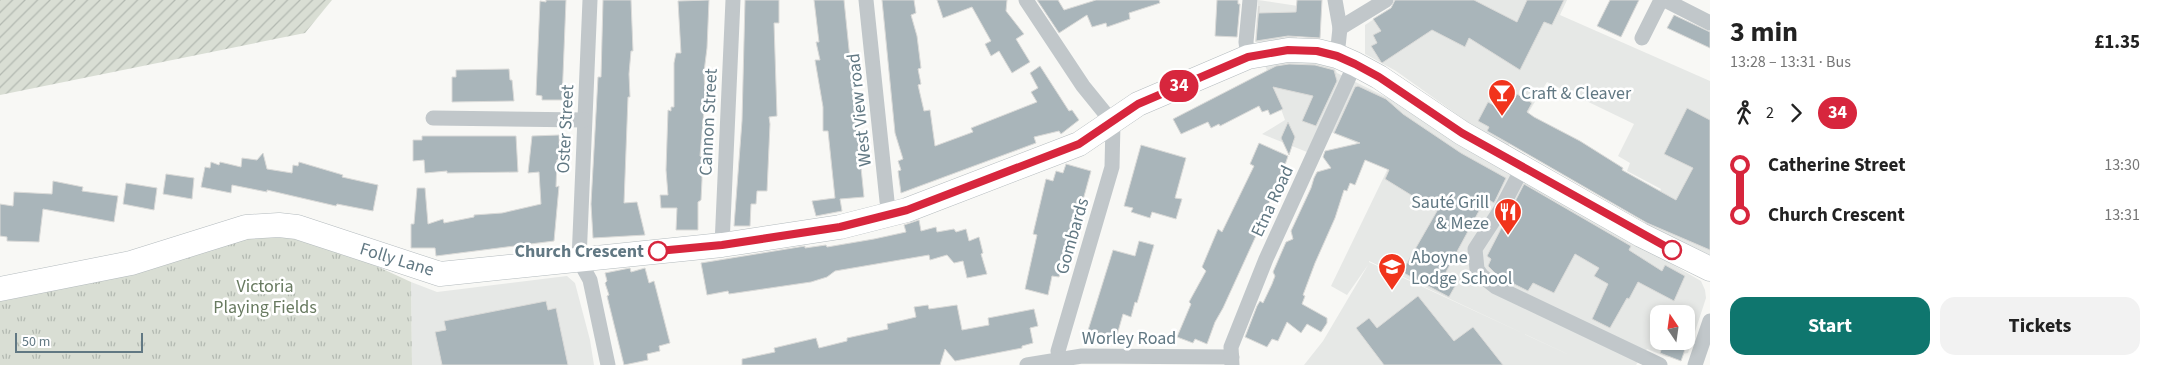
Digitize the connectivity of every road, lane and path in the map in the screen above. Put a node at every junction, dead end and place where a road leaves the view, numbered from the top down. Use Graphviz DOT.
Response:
graph roads {
  1 [pos="590,0"];
  2 [pos="732,0"];
  3 [pos="866,0"];
  4 [pos="1026,0"];
  5 [pos="1250,0"];
  6 [pos="1335,0"];
  7 [pos="1386,0"];
  8 [pos="1663,0"];
  9 [pos="1710,23"];
  10 [pos="1340,28"];
  11 [pos="1642,38"];
  12 [pos="1248,57"];
  13 [pos="1346,60"];
  14 [pos="433,118"];
  15 [pos="584,120"];
  16 [pos="1113,123"];
  17 [pos="1523,167"];
  18 [pos="890,216"];
  19 [pos="722,245"];
  20 [pos="579,260"];
  21 [pos="1710,269"];
  22 [pos="0,289"];
  23 [pos="1710,321"];
  24 [pos="1060,358"];
  25 [pos="1232,361"];
  26 [pos="608,365"];
  27 [pos="1027,365"];
  28 [pos="1660,365"];
  29 [pos="1695,365"];
  1 -- 15 [label="street, Oster Street"];
  2 -- 19 [label="street, Cannon Street"];
  3 -- 18 [label="street, West View road"];
  4 -- 16 [label="street"];
  5 -- 12 [label="street"];
  6 -- 10 [label="street, Etna Road"];
  7 -- 10 [label="street"];
  8 -- 9 [label="street"];
  8 -- 11 [label="street"];
  10 -- 13 [label="street, Etna Road"];
  12 -- 13 [label="main road, Folly Lane"];
  12 -- 16 [label="main road, Folly Lane"];
  13 -- 17 [label="main road, Folly Lane"];
  13 -- 25 [label="street, Etna Road"];
  14 -- 15 [label="street"];
  15 -- 20 [label="street, Oster Street"];
  16 -- 18 [label="main road, Folly Lane"];
  16 -- 24 [label="street, Gombards"];
  17 -- 21 [label="main road, Folly Lane"];
  17 -- 28 [label="street"];
  18 -- 19 [label="main road, Folly Lane"];
  19 -- 20 [label="main road, Folly Lane"];
  20 -- 22 [label="main road, Folly Lane"];
  20 -- 26 [label="street"];
  23 -- 29 [label="street"];
  24 -- 25 [label="street, Worley Road"];
  24 -- 27 [label="street, Worley Road"];
}
